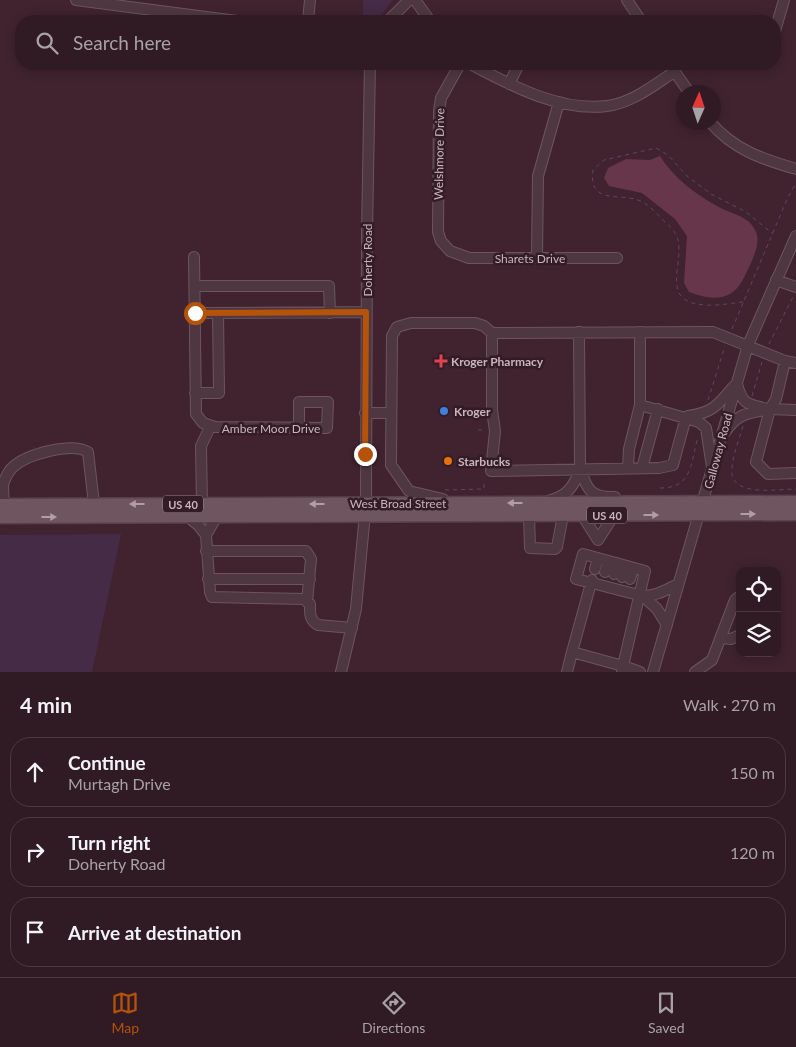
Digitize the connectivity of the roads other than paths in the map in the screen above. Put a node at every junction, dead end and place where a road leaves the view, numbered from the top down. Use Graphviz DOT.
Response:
graph roads {
  1 [pos="76,0"];
  2 [pos="310,0"];
  3 [pos="409,0"];
  4 [pos="415,0"];
  5 [pos="627,0"];
  6 [pos="784,0"];
  7 [pos="191,15"];
  8 [pos="309,15"];
  9 [pos="394,15"];
  10 [pos="426,15"];
  11 [pos="637,15"];
  12 [pos="780,15"];
  13 [pos="370,70"];
  14 [pos="457,70"];
  15 [pos="482,70"];
  16 [pos="516,70"];
  17 [pos="670,70"];
  18 [pos="673,70"];
  19 [pos="509,84"];
  20 [pos="684,85"];
  21 [pos="558,102"];
  22 [pos="718,130"];
  23 [pos="796,169"];
  24 [pos="796,236"];
  25 [pos="446,247"];
  26 [pos="194,257"];
  27 [pos="536,258"];
  28 [pos="617,258"];
  29 [pos="776,280"];
  30 [pos="195,286"];
  31 [pos="796,287"];
  32 [pos="330,312"];
  33 [pos="366,312"];
  34 [pos="195,313"];
  35 [pos="218,313"];
  36 [pos="579,332"];
  37 [pos="640,332"];
  38 [pos="492,333"];
  39 [pos="748,345"];
  40 [pos="785,361"];
  41 [pos="796,363"];
  42 [pos="736,383"];
  43 [pos="195,393"];
  44 [pos="640,405"];
  45 [pos="658,409"];
  46 [pos="770,409"];
  47 [pos="796,410"];
  48 [pos="365,413"];
  49 [pos="391,413"];
  50 [pos="686,417"];
  51 [pos="210,427"];
  52 [pos="298,428"];
  53 [pos="721,439"];
  54 [pos="628,468"];
  55 [pos="642,468"];
  56 [pos="580,469"];
  57 [pos="712,470"];
  58 [pos="796,473"];
  59 [pos="1,484"];
  60 [pos="543,502"];
  61 [pos="659,502"];
  62 [pos="796,502"];
  63 [pos="469,503"];
  64 [pos="94,504"];
  65 [pos="202,504"];
  66 [pos="702,508"];
  67 [pos="365,510"];
  68 [pos="2,511"];
  69 [pos="796,514"];
  70 [pos="529,515"];
  71 [pos="563,515"];
  72 [pos="582,515"];
  73 [pos="614,515"];
  74 [pos="187,516"];
  75 [pos="217,516"];
  76 [pos="206,535"];
  77 [pos="598,540"];
  78 [pos="206,551"];
  79 [pos="612,562"];
  80 [pos="310,579"];
  81 [pos="208,580"];
  82 [pos="611,582"];
  83 [pos="678,584"];
  84 [pos="641,595"];
  85 [pos="736,600"];
  86 [pos="308,602"];
  87 [pos="667,624"];
  88 [pos="352,628"];
  89 [pos="736,637"];
  90 [pos="722,638"];
  91 [pos="572,652"];
  92 [pos="617,668"];
  93 [pos="341,672"];
  94 [pos="567,672"];
  95 [pos="640,672"];
  96 [pos="653,672"];
  97 [pos="695,672"];
  1 -- 7 [label="street"];
  2 -- 8 [label="street"];
  3 -- 9 [label="street"];
  4 -- 10 [label="street"];
  5 -- 11 [label="street"];
  6 -- 12 [label="street"];
  13 -- 33 [label="street, Doherty Road"];
  14 -- 25 [label="street, Welshmore Drive"];
  15 -- 19 [label="street"];
  16 -- 19 [label="street"];
  17 -- 21 [label="street"];
  18 -- 20 [label="street"];
  19 -- 21 [label="street"];
  21 -- 27 [label="street"];
  22 -- 23 [label="street"];
  24 -- 29 [label="street, Galloway Road"];
  25 -- 27 [label="street, Sharets Drive"];
  26 -- 30 [label="street, Amber Moor Drive"];
  27 -- 28 [label="street, Sharets Drive"];
  29 -- 31 [label="street"];
  29 -- 39 [label="street, Galloway Road"];
  30 -- 32 [label="street"];
  30 -- 34 [label="street, Amber Moor Drive"];
  32 -- 33 [label="street"];
  32 -- 35 [label="street"];
  33 -- 48 [label="street, Doherty Road"];
  34 -- 35 [label="street"];
  34 -- 43 [label="street, Amber Moor Drive"];
  35 -- 43 [label="street"];
  36 -- 37 [label="street"];
  36 -- 38 [label="street"];
  36 -- 56 [label="street"];
  37 -- 39 [label="street"];
  37 -- 44 [label="street"];
  38 -- 49 [label="street"];
  38 -- 56 [label="street"];
  39 -- 40 [label="street"];
  39 -- 42 [label="street, Galloway Road"];
  40 -- 41 [label="street"];
  40 -- 46 [label="street"];
  42 -- 46 [label="street"];
  42 -- 50 [label="street"];
  42 -- 53 [label="street, Galloway Road"];
  43 -- 51 [label="street, Amber Moor Drive"];
  44 -- 45 [label="street"];
  44 -- 54 [label="street"];
  45 -- 50 [label="street"];
  45 -- 55 [label="street"];
  46 -- 47 [label="street"];
  46 -- 53 [label="street"];
  46 -- 58 [label="street"];
  48 -- 49 [label="street"];
  48 -- 67 [label="street, Doherty Road"];
  49 -- 63 [label="street"];
  50 -- 55 [label="street"];
  50 -- 57 [label="street"];
  51 -- 52 [label="street, Amber Moor Drive"];
  51 -- 65 [label="street"];
  52 -- 52 [label="street, Amber Moor Drive"];
  53 -- 57 [label="street, Galloway Road"];
  54 -- 55 [label="street"];
  54 -- 56 [label="street"];
  56 -- 60 [label="street"];
  56 -- 61 [label="street"];
  57 -- 66 [label="street, Galloway Road"];
  59 -- 64 [label="street"];
  59 -- 68 [label="street"];
  60 -- 61 [label="main road, West Broad Street / US 40"];
  60 -- 63 [label="main road, West Broad Street / US 40, one-way"];
  61 -- 66 [label="main road, West Broad Street / US 40"];
  62 -- 66 [label="main road, West Broad Street / US 40"];
  63 -- 67 [label="main road, West Broad Street / US 40"];
  65 -- 64 [label="main road, West Broad Street / US 40, one-way"];
  64 -- 68 [label="main road, West Broad Street / US 40"];
  67 -- 65 [label="main road, West Broad Street / US 40, one-way"];
  66 -- 69 [label="main road, West Broad Street / US 40, one-way"];
  73 -- 66 [label="main road, West Broad Street / US 40, one-way"];
  66 -- 83 [label="street, Galloway Road"];
  67 -- 70 [label="main road, West Broad Street / US 40"];
  67 -- 75 [label="main road, West Broad Street / US 40"];
  67 -- 88 [label="street, Doherty Road"];
  68 -- 74 [label="main road, West Broad Street / US 40, one-way"];
  70 -- 71 [label="main road, West Broad Street / US 40"];
  70 -- 71 [label="street"];
  71 -- 72 [label="main road, West Broad Street / US 40"];
  72 -- 73 [label="main road, West Broad Street / US 40"];
  72 -- 77 [label="street"];
  73 -- 77 [label="street"];
  74 -- 75 [label="main road, West Broad Street / US 40"];
  74 -- 76 [label="street"];
  75 -- 76 [label="street"];
  76 -- 78 [label="street"];
  77 -- 79 [label="street"];
  78 -- 80 [label="street"];
  78 -- 81 [label="street"];
  79 -- 82 [label="street"];
  79 -- 82 [label="street"];
  79 -- 82 [label="street"];
  79 -- 82 [label="street"];
  79 -- 84 [label="street"];
  80 -- 81 [label="street"];
  80 -- 86 [label="street"];
  81 -- 86 [label="street"];
  82 -- 84 [label="street"];
  82 -- 91 [label="street"];
  83 -- 84 [label="street"];
  83 -- 87 [label="street, Galloway Road"];
  84 -- 87 [label="street"];
  84 -- 92 [label="street"];
  85 -- 90 [label="street"];
  86 -- 88 [label="street"];
  87 -- 96 [label="street, Galloway Road"];
  88 -- 93 [label="street, Doherty Road"];
  89 -- 90 [label="street"];
  90 -- 97 [label="street"];
  91 -- 92 [label="street"];
  91 -- 94 [label="street"];
  92 -- 95 [label="street"];
}
